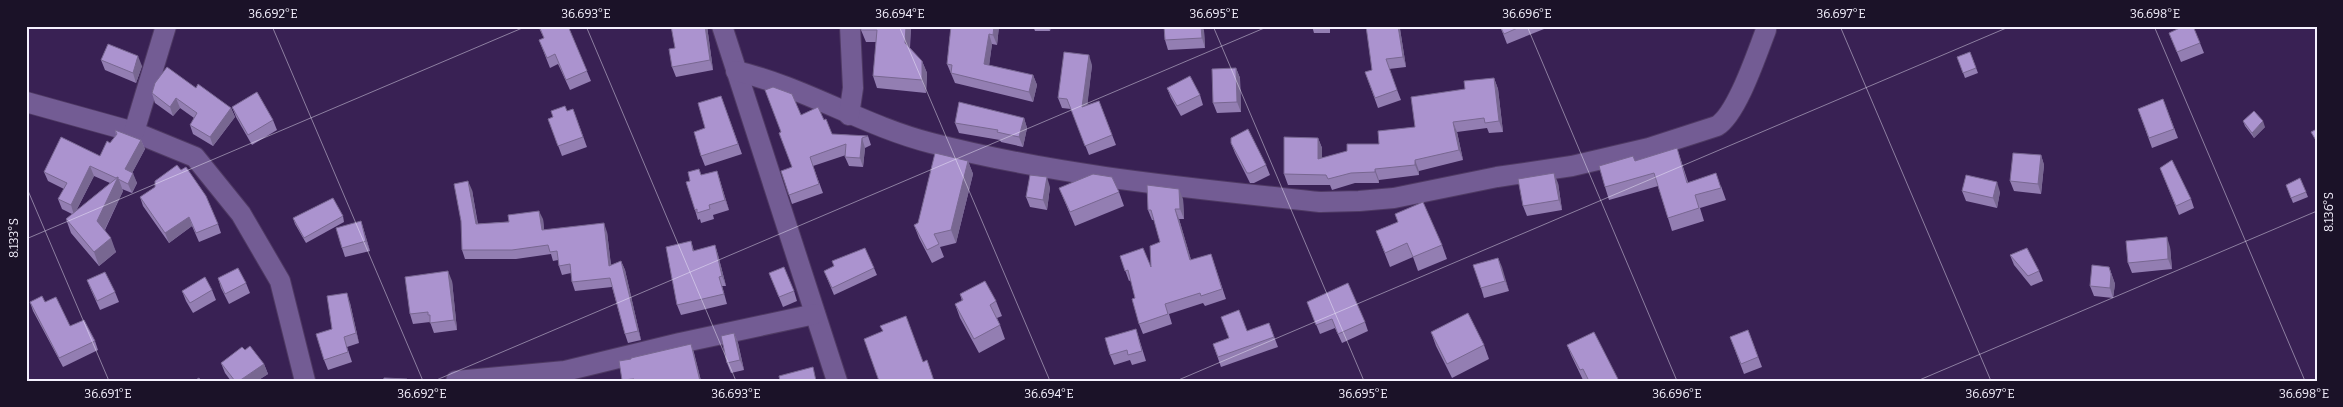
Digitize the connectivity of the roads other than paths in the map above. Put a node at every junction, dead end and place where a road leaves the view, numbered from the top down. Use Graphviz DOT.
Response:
graph roads {
  1 [pos="166,26"];
  2 [pos="722,26"];
  3 [pos="850,26"];
  4 [pos="1766,26"];
  5 [pos="736,71"];
  6 [pos="26,102"];
  7 [pos="849,115"];
  8 [pos="134,132"];
  9 [pos="815,314"];
  10 [pos="305,381"];
  11 [pos="456,381"];
  12 [pos="836,381"];
  1 -- 8 [label="street"];
  2 -- 5 [label="street"];
  3 -- 7 [label="street"];
  4 -- 7 [label="street"];
  5 -- 7 [label="street"];
  5 -- 9 [label="street"];
  6 -- 8 [label="street"];
  8 -- 10 [label="street"];
  9 -- 11 [label="street"];
  9 -- 12 [label="street"];
}
